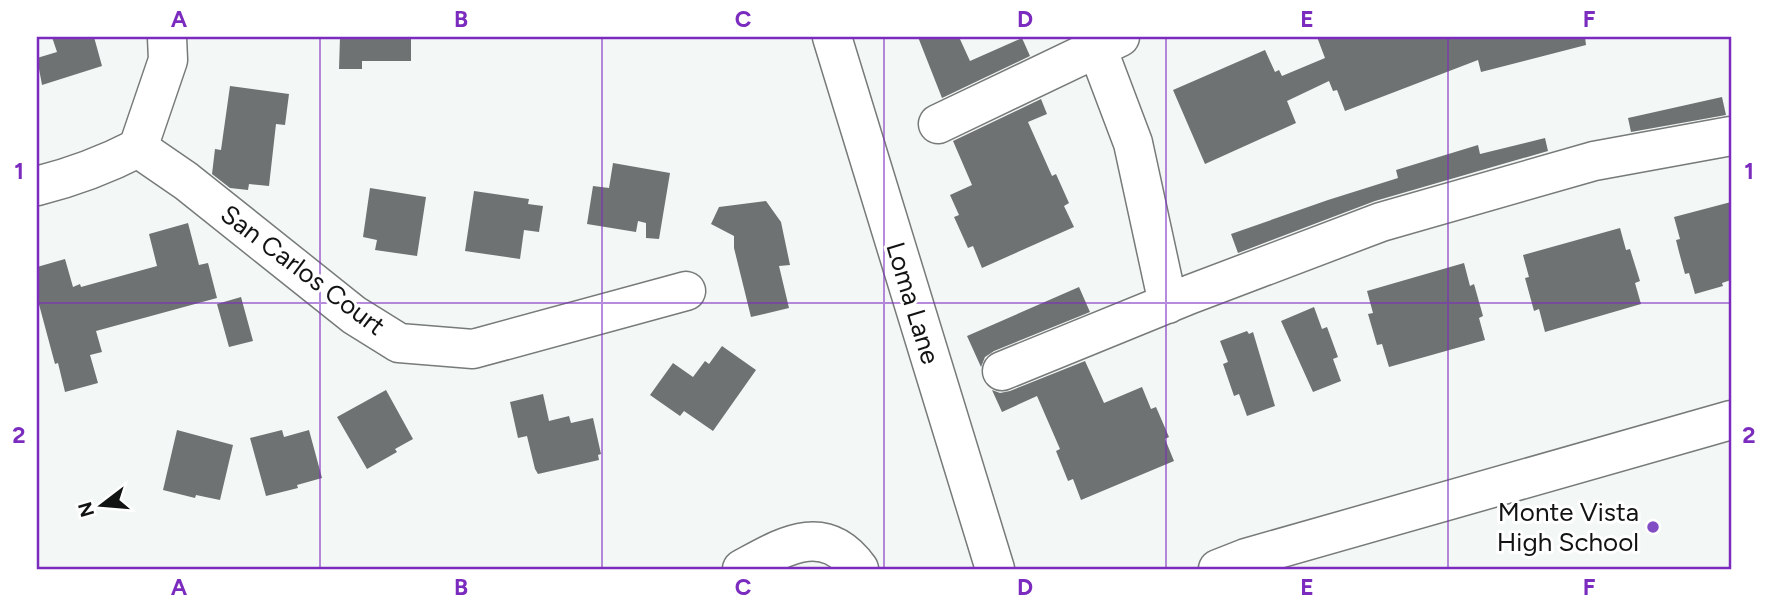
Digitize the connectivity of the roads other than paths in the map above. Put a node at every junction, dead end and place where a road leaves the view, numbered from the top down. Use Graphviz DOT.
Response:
graph roads {
  1 [pos="167,37"];
  2 [pos="832,37"];
  3 [pos="1104,40"];
  4 [pos="938,124"];
  5 [pos="1731,136"];
  6 [pos="138,148"];
  7 [pos="37,186"];
  8 [pos="686,291"];
  9 [pos="1168,303"];
  10 [pos="1002,371"];
  11 [pos="1731,420"];
  12 [pos="743,569"];
  13 [pos="859,569"];
  14 [pos="995,569"];
  15 [pos="1218,569"];
  1 -- 6 [label="street"];
  2 -- 14 [label="street, Loma Lane"];
  3 -- 4 [label="street"];
  3 -- 9 [label="street"];
  5 -- 9 [label="street"];
  6 -- 7 [label="street"];
  6 -- 8 [label="street, San Carlos Court"];
  9 -- 10 [label="street"];
  11 -- 15 [label="street"];
  12 -- 13 [label="street"];
}
